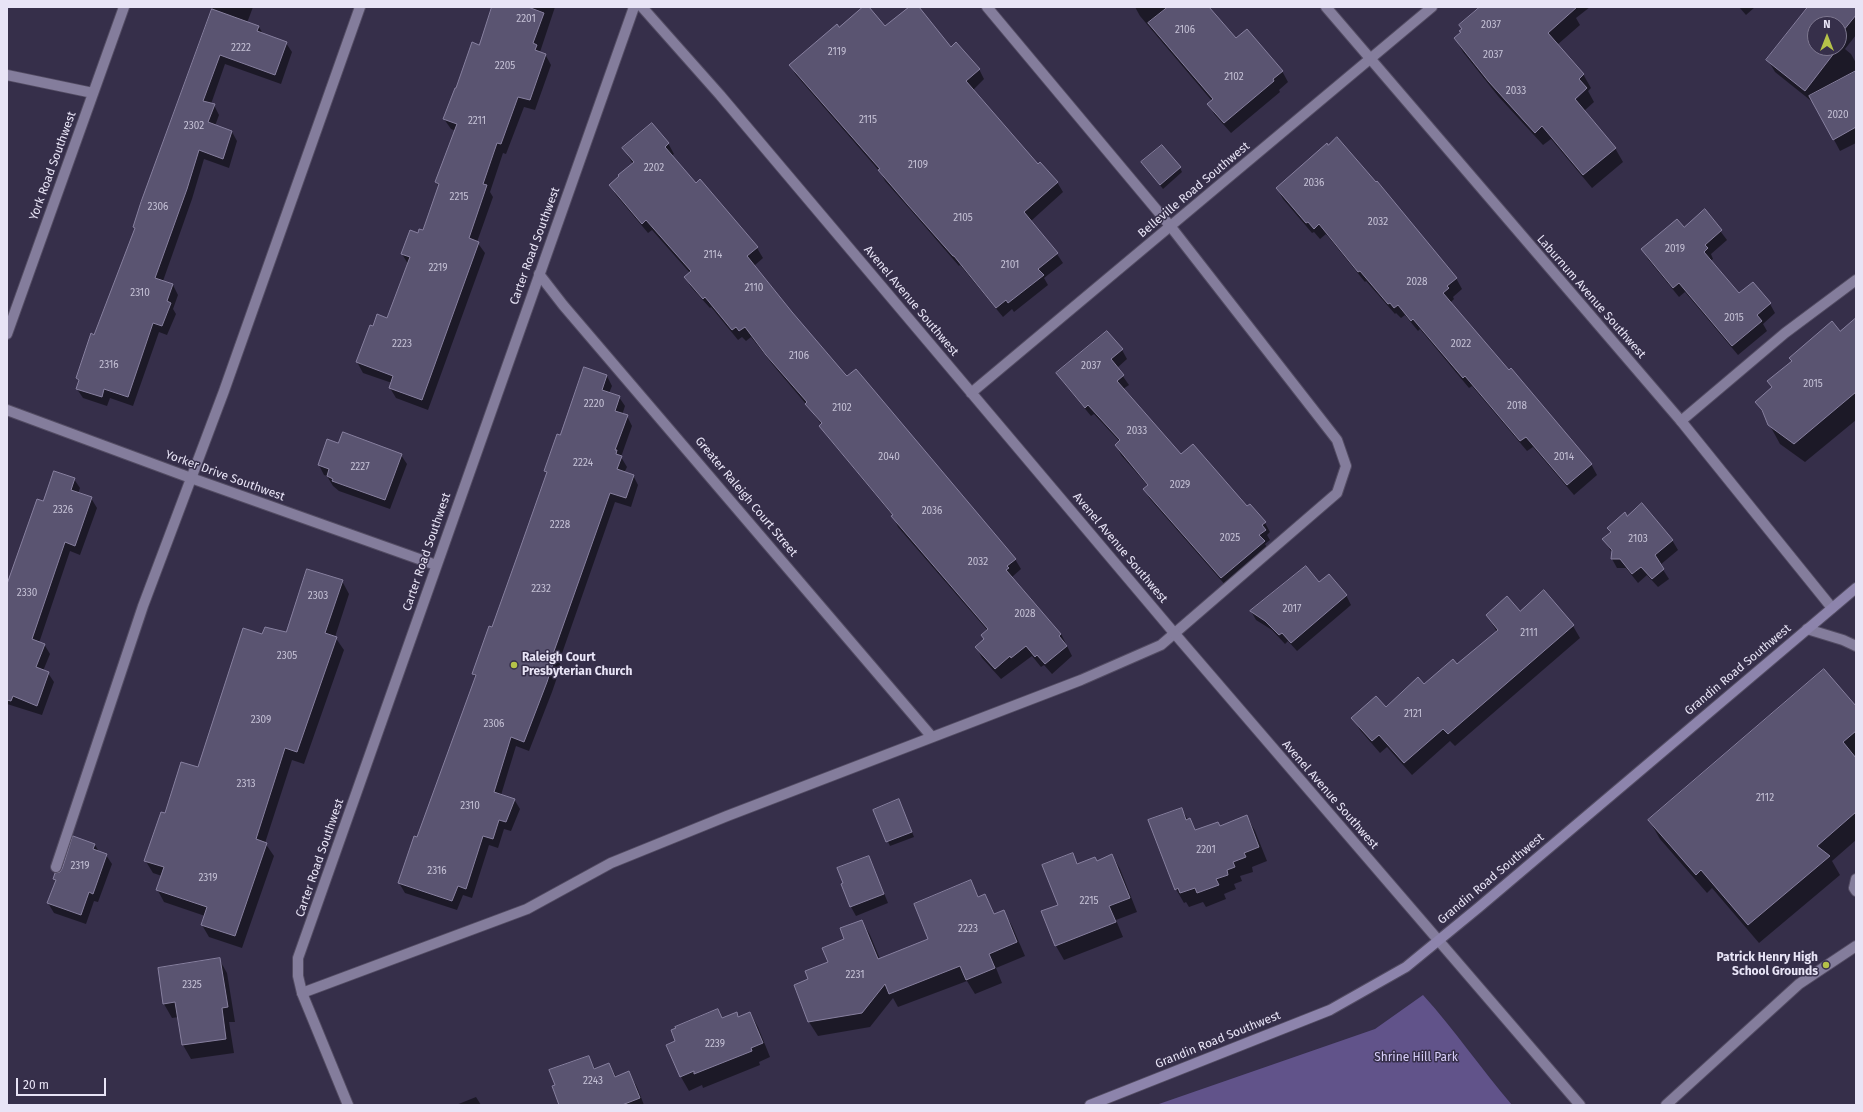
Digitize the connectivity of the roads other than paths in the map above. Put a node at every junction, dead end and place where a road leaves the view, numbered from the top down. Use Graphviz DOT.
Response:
graph roads {
  1 [pos="124,7"];
  2 [pos="360,7"];
  3 [pos="634,7"];
  4 [pos="642,7"];
  5 [pos="988,7"];
  6 [pos="1326,7"];
  7 [pos="1432,7"];
  8 [pos="1370,60"];
  9 [pos="7,75"];
  10 [pos="93,93"];
  11 [pos="1171,227"];
  12 [pos="539,274"];
  13 [pos="1856,280"];
  14 [pos="7,334"];
  15 [pos="971,393"];
  16 [pos="7,410"];
  17 [pos="1681,421"];
  18 [pos="191,478"];
  19 [pos="436,565"];
  20 [pos="1856,588"];
  21 [pos="1832,608"];
  22 [pos="1807,629"];
  23 [pos="1175,634"];
  24 [pos="1856,646"];
  25 [pos="932,737"];
  26 [pos="56,867"];
  27 [pos="1856,879"];
  28 [pos="1856,890"];
  29 [pos="1438,941"];
  30 [pos="1856,946"];
  31 [pos="302,993"];
  32 [pos="348,1105"];
  33 [pos="1090,1105"];
  34 [pos="1580,1105"];
  35 [pos="1666,1105"];
  1 -- 10 [label="street, York Road Southwest"];
  2 -- 18 [label="street"];
  3 -- 12 [label="street, Carter Road Southwest"];
  4 -- 15 [label="street, Avenel Avenue Southwest"];
  5 -- 11 [label="street"];
  6 -- 8 [label="street, Laburnum Avenue Southwest"];
  7 -- 8 [label="street, Belleville Road Southwest"];
  8 -- 11 [label="street, Belleville Road Southwest"];
  8 -- 17 [label="street, Laburnum Avenue Southwest"];
  9 -- 10 [label="street"];
  10 -- 14 [label="street, York Road Southwest"];
  11 -- 15 [label="street, Belleville Road Southwest"];
  11 -- 23 [label="street"];
  12 -- 19 [label="street, Carter Road Southwest"];
  12 -- 25 [label="street, Greater Raleigh Court Street"];
  13 -- 17 [label="street"];
  15 -- 23 [label="street, Avenel Avenue Southwest"];
  16 -- 18 [label="street, Yorker Drive Southwest"];
  17 -- 21 [label="street, Laburnum Avenue Southwest"];
  18 -- 19 [label="street, Yorker Drive Southwest"];
  18 -- 26 [label="street"];
  19 -- 31 [label="street, Carter Road Southwest"];
  20 -- 21 [label="street, Grandin Road Southwest"];
  21 -- 22 [label="street, Grandin Road Southwest"];
  22 -- 24 [label="street"];
  22 -- 29 [label="street, Grandin Road Southwest"];
  23 -- 25 [label="street"];
  23 -- 29 [label="street, Avenel Avenue Southwest"];
  25 -- 31 [label="street"];
  27 -- 28 [label="street"];
  29 -- 33 [label="street, Grandin Road Southwest"];
  29 -- 34 [label="street, Avenel Avenue Southwest"];
  30 -- 35 [label="street"];
  31 -- 32 [label="street, Carter Road Southwest"];
}
